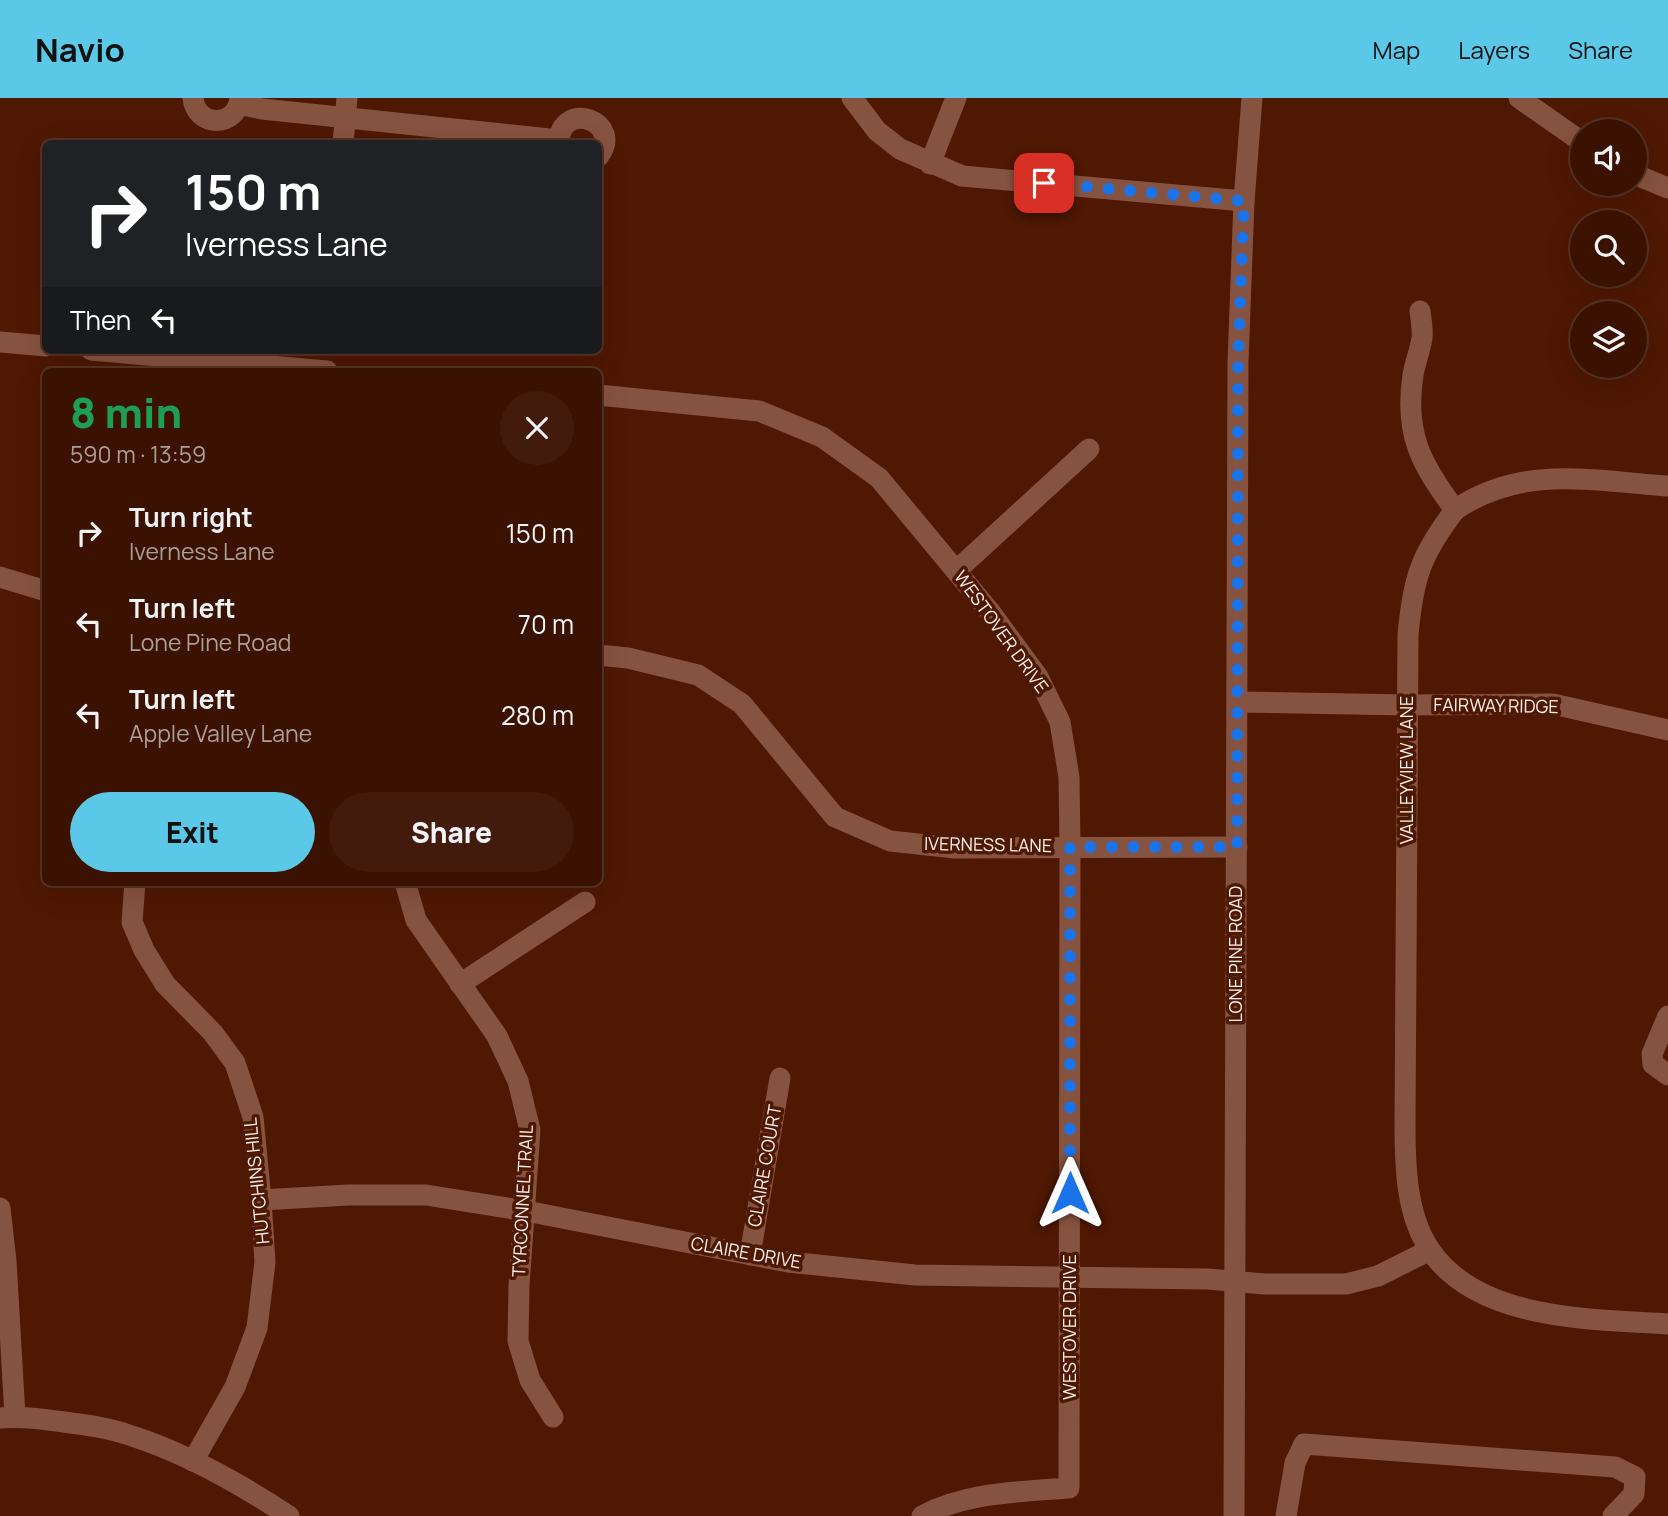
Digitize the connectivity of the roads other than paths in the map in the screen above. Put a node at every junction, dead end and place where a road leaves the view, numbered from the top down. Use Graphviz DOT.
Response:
graph roads {
  1 [pos="194,98"];
  2 [pos="852,98"];
  3 [pos="956,98"];
  4 [pos="1252,98"];
  5 [pos="1520,98"];
  6 [pos="240,101"];
  7 [pos="346,108"];
  8 [pos="1570,133"];
  9 [pos="343,140"];
  10 [pos="546,140"];
  11 [pos="560,140"];
  12 [pos="602,151"];
  13 [pos="930,164"];
  14 [pos="1647,179"];
  15 [pos="1668,188"];
  16 [pos="1244,201"];
  17 [pos="1420,311"];
  18 [pos="0,342"];
  19 [pos="42,346"];
  20 [pos="137,354"];
  21 [pos="297,368"];
  22 [pos="602,395"];
  23 [pos="1089,449"];
  24 [pos="1668,486"];
  25 [pos="1455,510"];
  26 [pos="957,570"];
  27 [pos="0,577"];
  28 [pos="42,590"];
  29 [pos="602,655"];
  30 [pos="1238,702"];
  31 [pos="1407,705"];
  32 [pos="1668,730"];
  33 [pos="1070,847"];
  34 [pos="1237,847"];
  35 [pos="135,886"];
  36 [pos="406,886"];
  37 [pos="586,902"];
  38 [pos="460,984"];
  39 [pos="1668,1016"];
  40 [pos="1668,1075"];
  41 [pos="780,1078"];
  42 [pos="261,1200"];
  43 [pos="0,1208"];
  44 [pos="526,1211"];
  45 [pos="1430,1250"];
  46 [pos="750,1255"];
  47 [pos="1069,1276"];
  48 [pos="1234,1281"];
  49 [pos="1668,1324"];
  50 [pos="8,1417"];
  51 [pos="554,1417"];
  52 [pos="193,1461"];
  53 [pos="289,1516"];
  54 [pos="922,1516"];
  55 [pos="1234,1516"];
  56 [pos="1286,1516"];
  57 [pos="1613,1516"];
  1 -- 6 [label="street"];
  2 -- 13 [label="street"];
  3 -- 13 [label="street"];
  4 -- 16 [label="street, LONE PINE ROAD"];
  5 -- 8 [label="street"];
  6 -- 7 [label="street"];
  7 -- 9 [label="street"];
  7 -- 10 [label="street"];
  11 -- 12 [label="street"];
  13 -- 16 [label="street"];
  14 -- 15 [label="street"];
  16 -- 30 [label="street, LONE PINE ROAD"];
  17 -- 25 [label="street"];
  18 -- 19 [label="street"];
  20 -- 21 [label="street"];
  22 -- 26 [label="street, WESTOVER DRIVE"];
  23 -- 26 [label="street"];
  24 -- 25 [label="street"];
  25 -- 31 [label="street, VALLEYVIEW LANE"];
  26 -- 33 [label="street, WESTOVER DRIVE"];
  27 -- 28 [label="street"];
  29 -- 33 [label="street, IVERNESS LANE"];
  30 -- 31 [label="street, FAIRWAY RIDGE"];
  30 -- 34 [label="street, LONE PINE ROAD"];
  31 -- 32 [label="street, FAIRWAY RIDGE"];
  31 -- 45 [label="street, VALLEYVIEW LANE"];
  33 -- 34 [label="street, IVERNESS LANE"];
  33 -- 47 [label="street, WESTOVER DRIVE"];
  34 -- 48 [label="street, LONE PINE ROAD"];
  35 -- 42 [label="street, HUTCHINS HILL"];
  36 -- 38 [label="street, TYRCONNEL TRAIL"];
  37 -- 38 [label="street"];
  38 -- 44 [label="street, TYRCONNEL TRAIL"];
  39 -- 40 [label="street"];
  41 -- 46 [label="street, CLAIRE COURT"];
  42 -- 44 [label="street, CLAIRE DRIVE"];
  42 -- 52 [label="street, HUTCHINS HILL"];
  43 -- 50 [label="street"];
  44 -- 46 [label="street, CLAIRE DRIVE"];
  44 -- 51 [label="street, TYRCONNEL TRAIL"];
  45 -- 48 [label="street, CLAIRE DRIVE"];
  45 -- 49 [label="street"];
  46 -- 47 [label="street, CLAIRE DRIVE"];
  47 -- 48 [label="street, CLAIRE DRIVE"];
  47 -- 54 [label="street, WESTOVER DRIVE"];
  48 -- 55 [label="street, LONE PINE ROAD"];
  50 -- 52 [label="street"];
  52 -- 53 [label="street"];
  56 -- 57 [label="street"];
}
